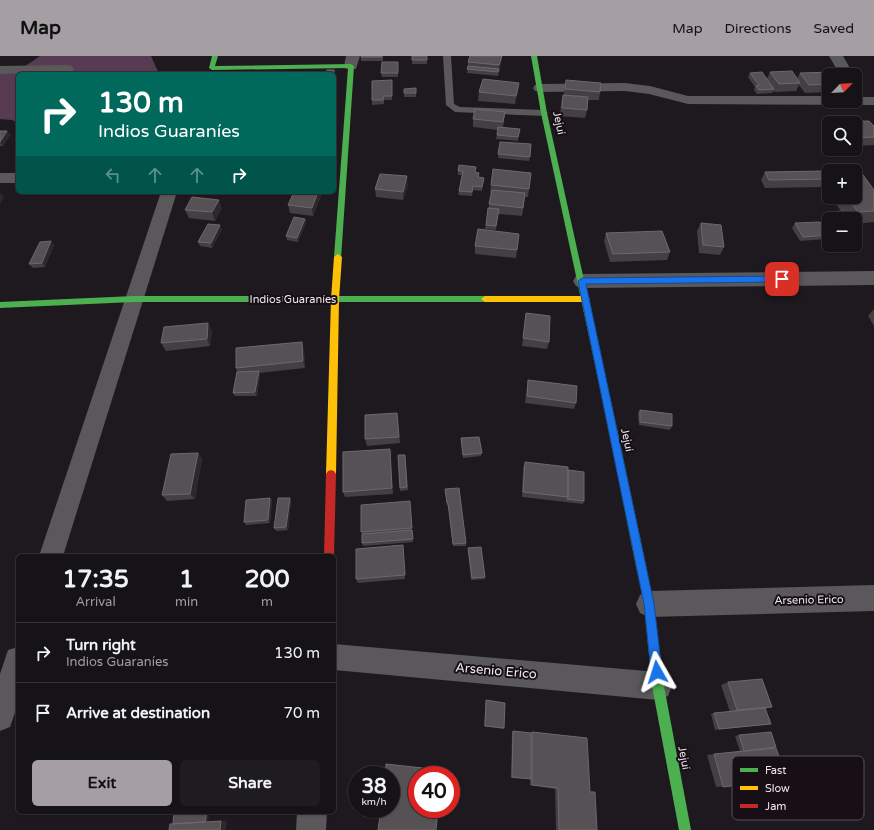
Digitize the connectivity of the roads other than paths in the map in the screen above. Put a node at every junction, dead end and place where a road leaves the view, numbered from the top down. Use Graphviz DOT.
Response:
graph roads {
  1 [pos="447,56"];
  2 [pos="534,56"];
  3 [pos="836,56"];
  4 [pos="352,61"];
  5 [pos="212,66"];
  6 [pos="843,68"];
  7 [pos="67,69"];
  8 [pos="0,70"];
  9 [pos="540,88"];
  10 [pos="862,96"];
  11 [pos="869,105"];
  12 [pos="544,113"];
  13 [pos="0,178"];
  14 [pos="16,178"];
  15 [pos="168,194"];
  16 [pos="874,278"];
  17 [pos="582,281"];
  18 [pos="134,299"];
  19 [pos="335,299"];
  20 [pos="586,299"];
  21 [pos="0,305"];
  22 [pos="53,554"];
  23 [pos="329,554"];
  24 [pos="874,598"];
  25 [pos="649,604"];
  26 [pos="336,657"];
  27 [pos="16,666"];
  28 [pos="658,686"];
  29 [pos="0,716"];
  30 [pos="312,814"];
  31 [pos="311,830"];
  32 [pos="685,830"];
  1 -- 12 [label="lane"];
  2 -- 9 [label="street, Jejuí"];
  3 -- 6 [label="street"];
  4 -- 5 [label="street"];
  4 -- 19 [label="street"];
  7 -- 8 [label="street"];
  9 -- 11 [label="street"];
  9 -- 12 [label="street, Jejuí"];
  10 -- 11 [label="street"];
  12 -- 17 [label="street, Jejuí"];
  13 -- 14 [label="street"];
  15 -- 18 [label="street"];
  16 -- 17 [label="street"];
  17 -- 20 [label="street, Jejuí"];
  18 -- 19 [label="street, Indios Guaraníes"];
  18 -- 21 [label="street, Indios Guaraníes"];
  18 -- 22 [label="street"];
  19 -- 20 [label="street, Indios Guaraníes"];
  19 -- 23 [label="street"];
  20 -- 25 [label="street, Jejuí"];
  24 -- 25 [label="street, Arsenio Erico"];
  25 -- 28 [label="street, Jejuí"];
  26 -- 28 [label="street, Arsenio Erico"];
  27 -- 29 [label="street"];
  28 -- 32 [label="street, Jejuí"];
  30 -- 31 [label="street"];
}
